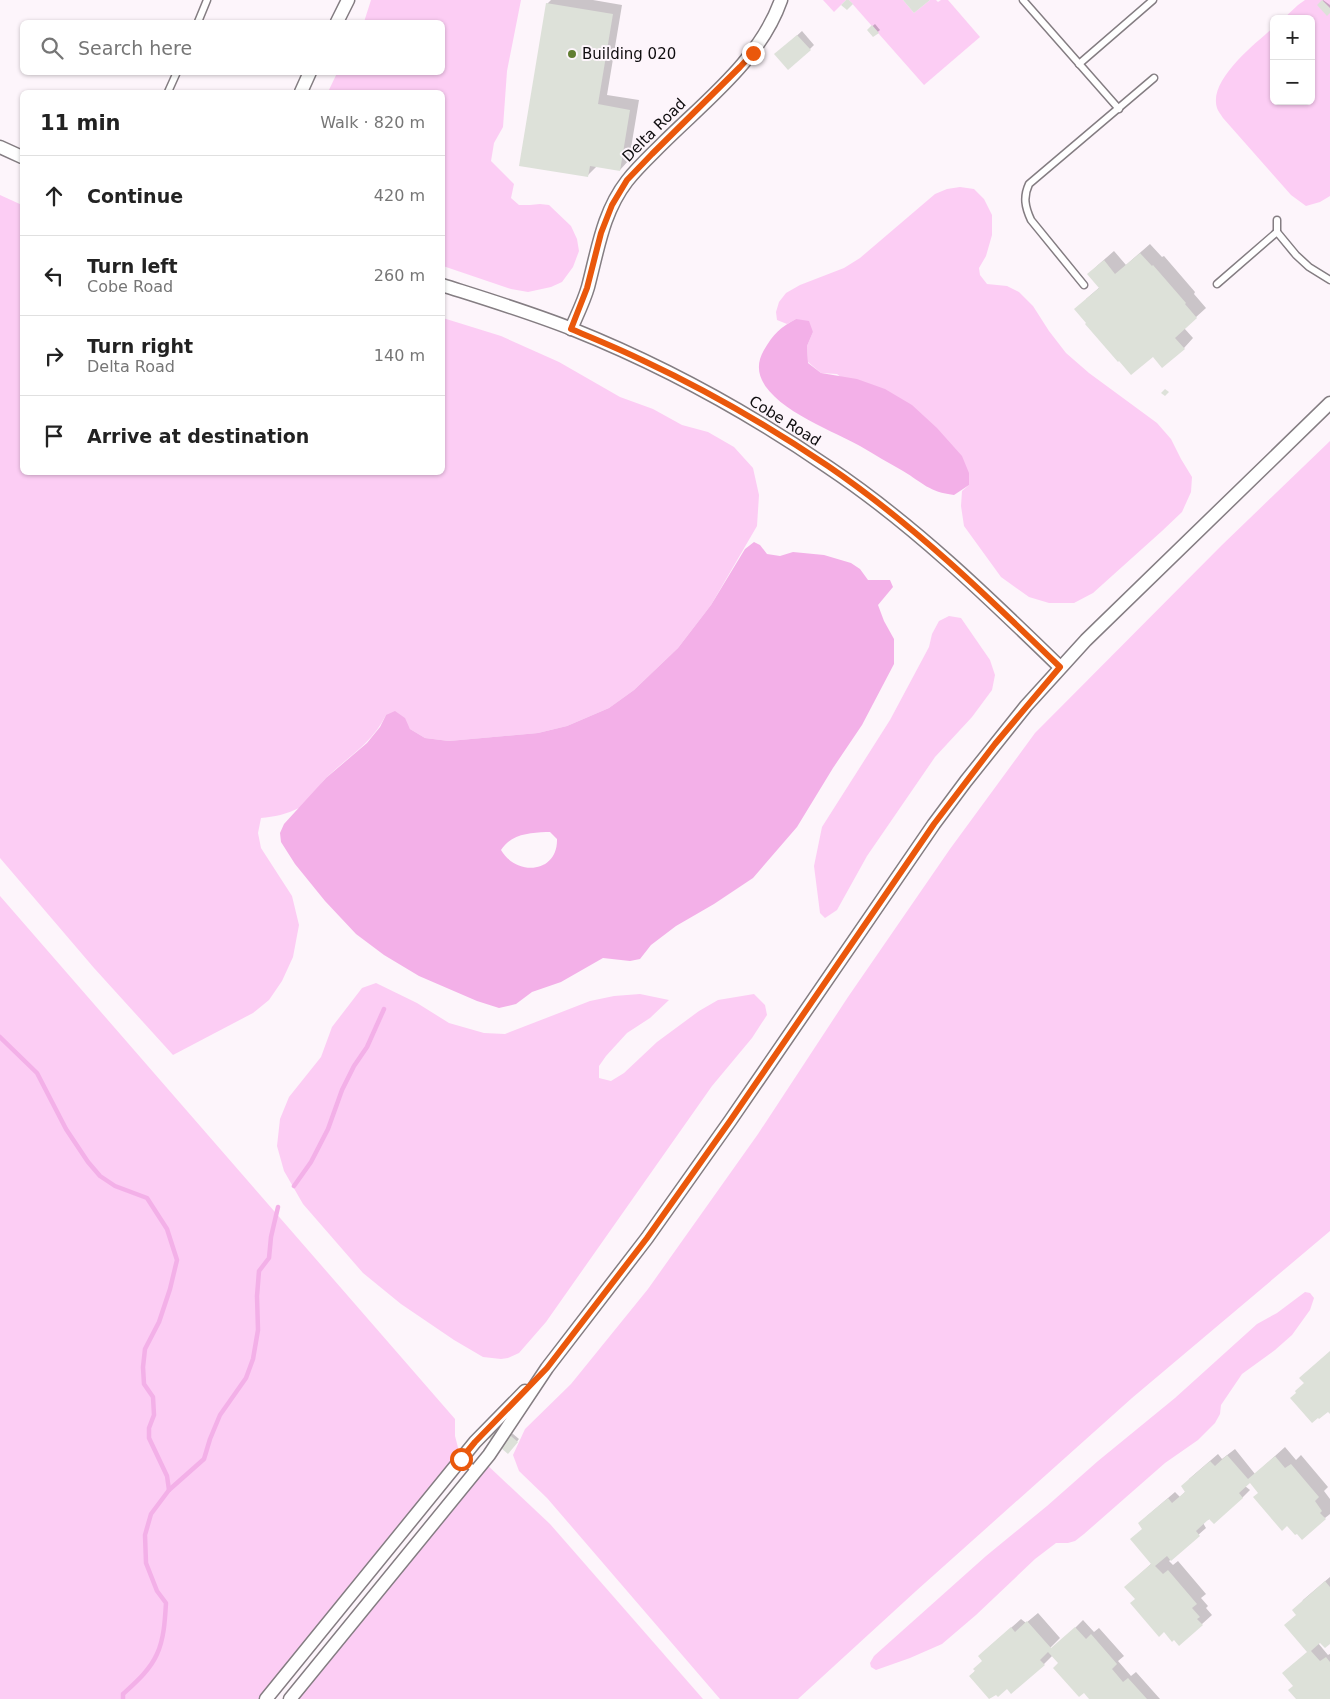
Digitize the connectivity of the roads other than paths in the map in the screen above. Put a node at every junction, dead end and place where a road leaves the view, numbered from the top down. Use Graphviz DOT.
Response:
graph roads {
  1 [pos="207,0"];
  2 [pos="348,0"];
  3 [pos="781,0"];
  4 [pos="1023,0"];
  5 [pos="1153,0"];
  6 [pos="199,20"];
  7 [pos="338,20"];
  8 [pos="1079,64"];
  9 [pos="176,75"];
  10 [pos="309,75"];
  11 [pos="1154,78"];
  12 [pos="169,90"];
  13 [pos="302,90"];
  14 [pos="1119,109"];
  15 [pos="0,147"];
  16 [pos="20,156"];
  17 [pos="1277,220"];
  18 [pos="1277,232"];
  19 [pos="1330,280"];
  20 [pos="1217,284"];
  21 [pos="1084,285"];
  22 [pos="445,286"];
  23 [pos="571,329"];
  24 [pos="1330,403"];
  25 [pos="1060,667"];
  26 [pos="547,1368"];
  27 [pos="461,1459"];
  28 [pos="476,1471"];
  29 [pos="266,1699"];
  30 [pos="290,1699"];
  1 -- 6 [label="lane"];
  2 -- 7 [label="street"];
  3 -- 23 [label="street, Delta Road"];
  4 -- 8 [label="lane"];
  5 -- 8 [label="lane"];
  8 -- 14 [label="lane"];
  9 -- 12 [label="lane"];
  10 -- 13 [label="street"];
  11 -- 14 [label="lane"];
  14 -- 21 [label="lane"];
  15 -- 16 [label="street"];
  17 -- 18 [label="lane"];
  18 -- 19 [label="lane"];
  18 -- 20 [label="lane"];
  22 -- 23 [label="street, Cobe Road"];
  23 -- 25 [label="street, Cobe Road"];
  24 -- 25 [label="street"];
  25 -- 26 [label="street"];
  26 -- 27 [label="street"];
  26 -- 28 [label="street"];
  27 -- 28 [label="lane"];
  27 -- 29 [label="street"];
  28 -- 30 [label="street"];
}
